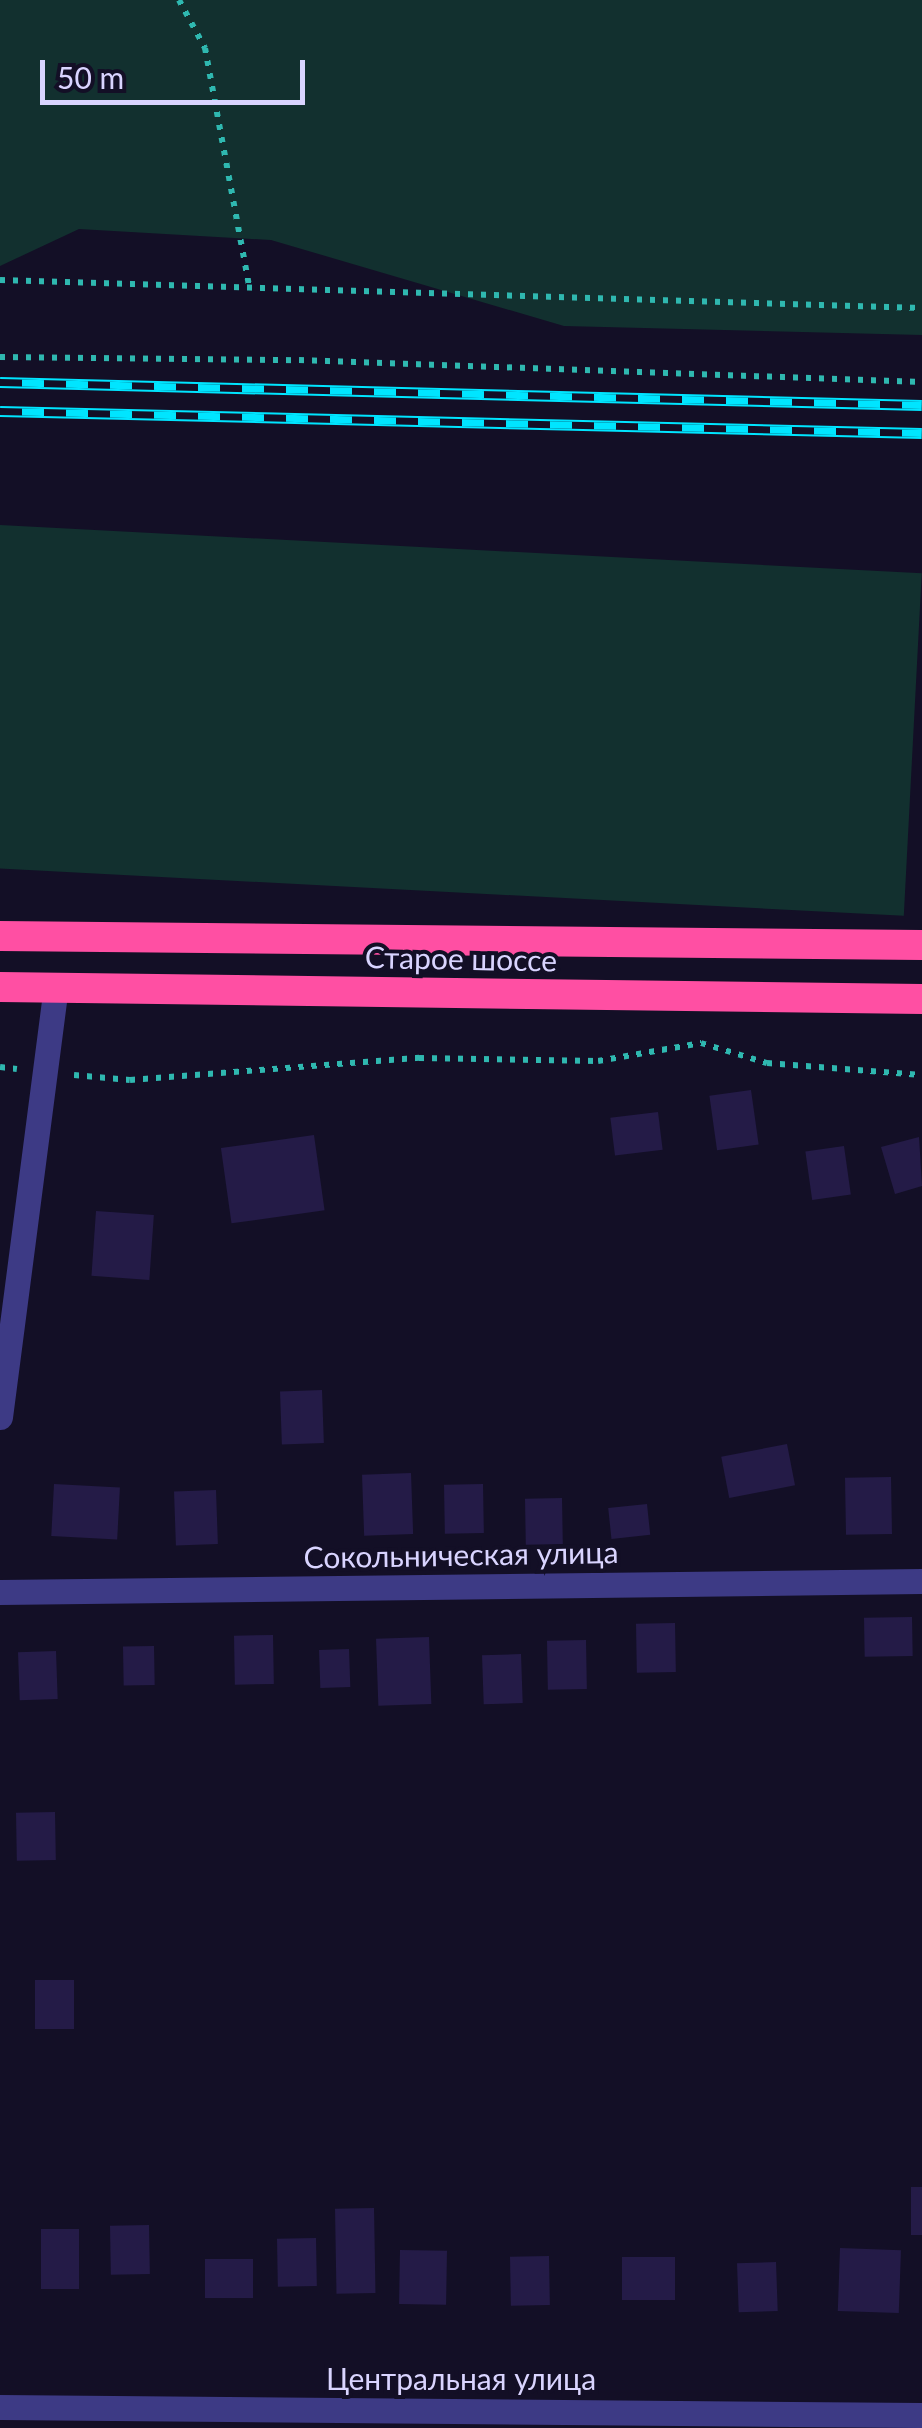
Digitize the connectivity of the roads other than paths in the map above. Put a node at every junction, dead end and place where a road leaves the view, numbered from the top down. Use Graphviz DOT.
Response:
graph roads {
  1 [pos="0,936"];
  2 [pos="922,945"];
  3 [pos="0,987"];
  4 [pos="56,988"];
  5 [pos="922,1000"];
  6 [pos="0,1418"];
  7 [pos="922,1580"];
  8 [pos="0,1592"];
  9 [pos="0,2407"];
  10 [pos="922,2415"];
  1 -- 2 [label="highway, Старое шоссе"];
  3 -- 4 [label="highway, Старое шоссе"];
  4 -- 5 [label="highway, Старое шоссе"];
  4 -- 6 [label="street"];
  7 -- 8 [label="street, Сокольническая улица"];
  9 -- 10 [label="street, Центральная улица"];
}
